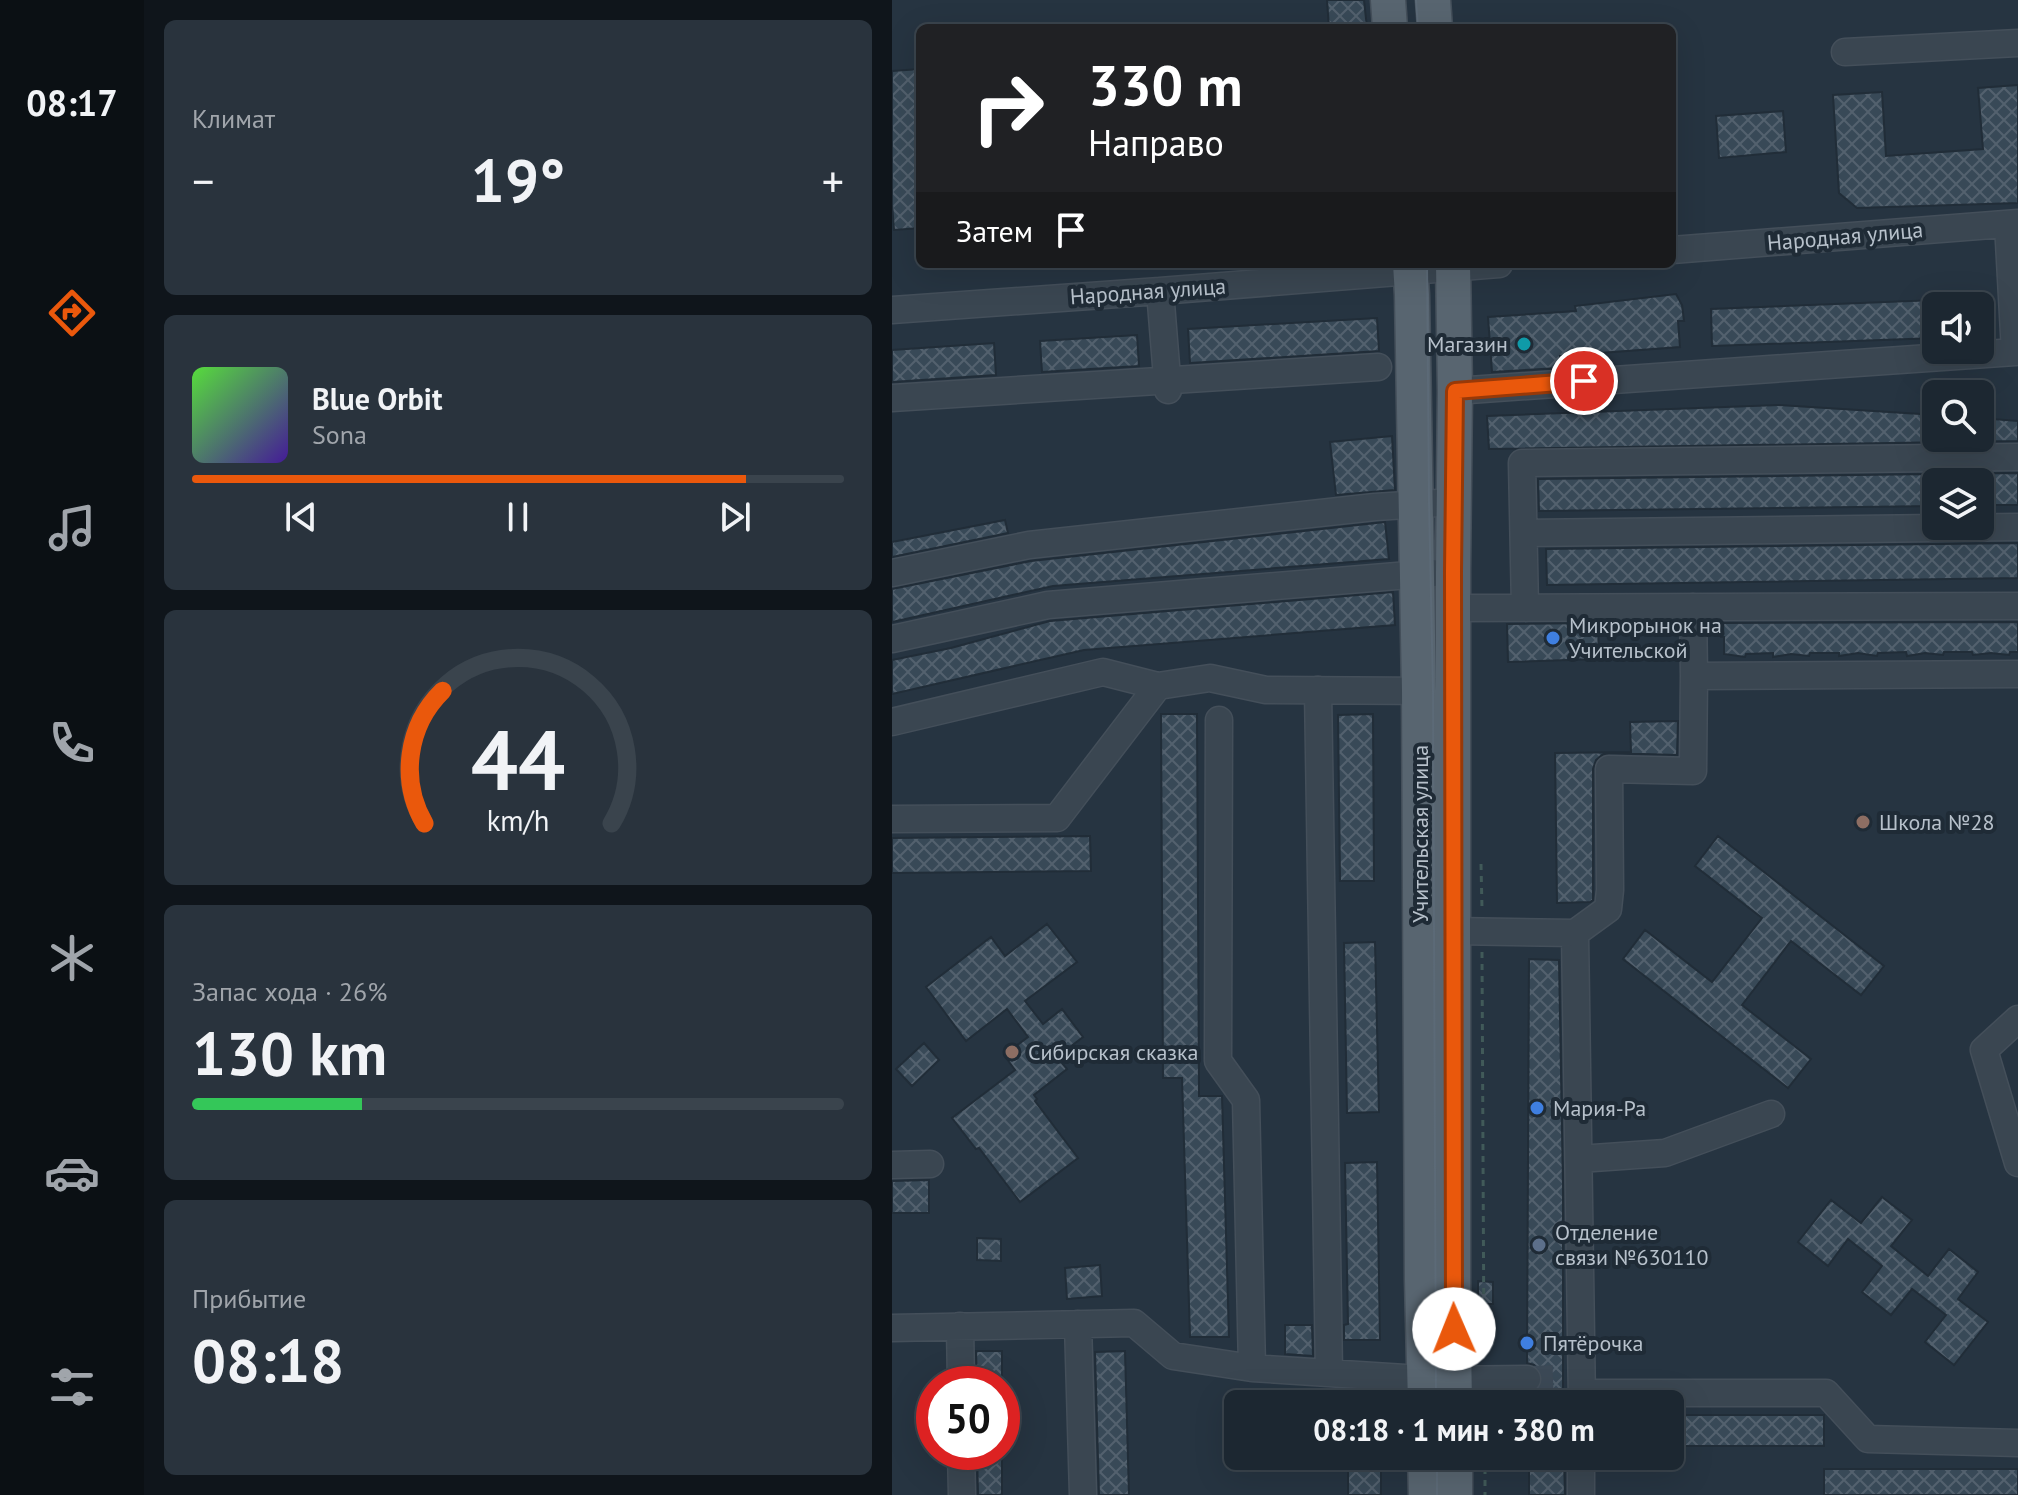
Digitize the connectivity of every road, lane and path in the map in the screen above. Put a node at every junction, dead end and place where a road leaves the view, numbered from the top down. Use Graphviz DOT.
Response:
graph roads {
  1 [pos="1388,0"];
  2 [pos="1433,0"];
  3 [pos="1390,24"];
  4 [pos="1435,24"];
  5 [pos="2018,43"];
  6 [pos="1845,52"];
  7 [pos="2013,223"];
  8 [pos="1676,250"];
  9 [pos="1400,268"];
  10 [pos="1410,268"];
  11 [pos="1453,268"];
  12 [pos="1160,291"];
  13 [pos="892,310"];
  14 [pos="2016,352"];
  15 [pos="1378,367"];
  16 [pos="1168,384"];
  17 [pos="1455,391"];
  18 [pos="892,398"];
  19 [pos="2018,457"];
  20 [pos="1454,502"];
  21 [pos="1415,505"];
  22 [pos="2018,527"];
  23 [pos="1524,533"];
  24 [pos="1453,572"];
  25 [pos="892,573"];
  26 [pos="1418,574"];
  27 [pos="2018,606"];
  28 [pos="1693,607"];
  29 [pos="1453,608"];
  30 [pos="1525,608"];
  31 [pos="892,639"];
  32 [pos="2018,674"];
  33 [pos="1694,676"];
  34 [pos="1158,686"];
  35 [pos="1318,690"];
  36 [pos="1419,691"];
  37 [pos="1454,691"];
  38 [pos="1219,720"];
  39 [pos="892,722"];
  40 [pos="892,819"];
  41 [pos="1453,931"];
  42 [pos="1575,933"];
  43 [pos="2018,1019"];
  44 [pos="1771,1114"];
  45 [pos="1579,1159"];
  46 [pos="2018,1163"];
  47 [pos="930,1164"];
  48 [pos="892,1165"];
  49 [pos="1078,1324"];
  50 [pos="960,1326"];
  51 [pos="892,1328"];
  52 [pos="961,1366"];
  53 [pos="1252,1368"];
  54 [pos="1329,1373"];
  55 [pos="1527,1379"];
  56 [pos="1577,1388"];
  57 [pos="1428,1390"];
  58 [pos="1440,1390"];
  59 [pos="1440,1390"];
  60 [pos="1453,1390"];
  61 [pos="2018,1443"];
  62 [pos="961,1470"];
  63 [pos="1425,1470"];
  64 [pos="1455,1470"];
  65 [pos="1485,1470"];
  66 [pos="1581,1470"];
  67 [pos="962,1495"];
  68 [pos="1083,1495"];
  69 [pos="1426,1495"];
  70 [pos="1455,1495"];
  71 [pos="1485,1495"];
  72 [pos="1581,1495"];
  1 -- 3 [label="main road"];
  2 -- 4 [label="main road"];
  5 -- 6 [label="street"];
  7 -- 8 [label="street, Народная улица"];
  7 -- 14 [label="street"];
  9 -- 12 [label="street, Народная улица"];
  10 -- 21 [label="main road, Учительская улица"];
  11 -- 17 [label="main road, Учительская улица"];
  12 -- 13 [label="street, Народная улица"];
  12 -- 16 [label="street"];
  14 -- 17 [label="street"];
  15 -- 16 [label="street"];
  16 -- 18 [label="street"];
  17 -- 20 [label="main road, Учительская улица"];
  19 -- 23 [label="street"];
  20 -- 21 [label="street"];
  20 -- 24 [label="main road, Учительская улица"];
  21 -- 25 [label="street"];
  21 -- 26 [label="main road, Учительская улица"];
  22 -- 23 [label="street"];
  23 -- 30 [label="street"];
  24 -- 26 [label="street"];
  24 -- 29 [label="main road, Учительская улица"];
  26 -- 31 [label="street"];
  26 -- 36 [label="main road, Учительская улица"];
  27 -- 28 [label="street"];
  28 -- 30 [label="street"];
  28 -- 33 [label="street"];
  29 -- 30 [label="street"];
  29 -- 37 [label="main road, Учительская улица"];
  32 -- 33 [label="street"];
  33 -- 42 [label="street"];
  34 -- 35 [label="street"];
  34 -- 39 [label="street"];
  34 -- 40 [label="street"];
  35 -- 36 [label="street"];
  35 -- 54 [label="street"];
  36 -- 37 [label="street"];
  36 -- 58 [label="main road, Учительская улица"];
  37 -- 41 [label="main road, Учительская улица"];
  38 -- 53 [label="street"];
  41 -- 42 [label="street"];
  41 -- 59 [label="main road, Учительская улица"];
  42 -- 45 [label="street"];
  43 -- 46 [label="street"];
  44 -- 45 [label="street"];
  45 -- 56 [label="street"];
  47 -- 48 [label="street"];
  49 -- 50 [label="street"];
  49 -- 53 [label="street"];
  49 -- 68 [label="street"];
  50 -- 51 [label="street"];
  50 -- 52 [label="street"];
  53 -- 54 [label="street"];
  54 -- 57 [label="street"];
  55 -- 60 [label="street"];
  56 -- 61 [label="street"];
  62 -- 67 [label="street"];
  63 -- 69 [label="main road"];
  64 -- 70 [label="main road"];
  65 -- 71 [label="path"];
  66 -- 72 [label="street"];
}
